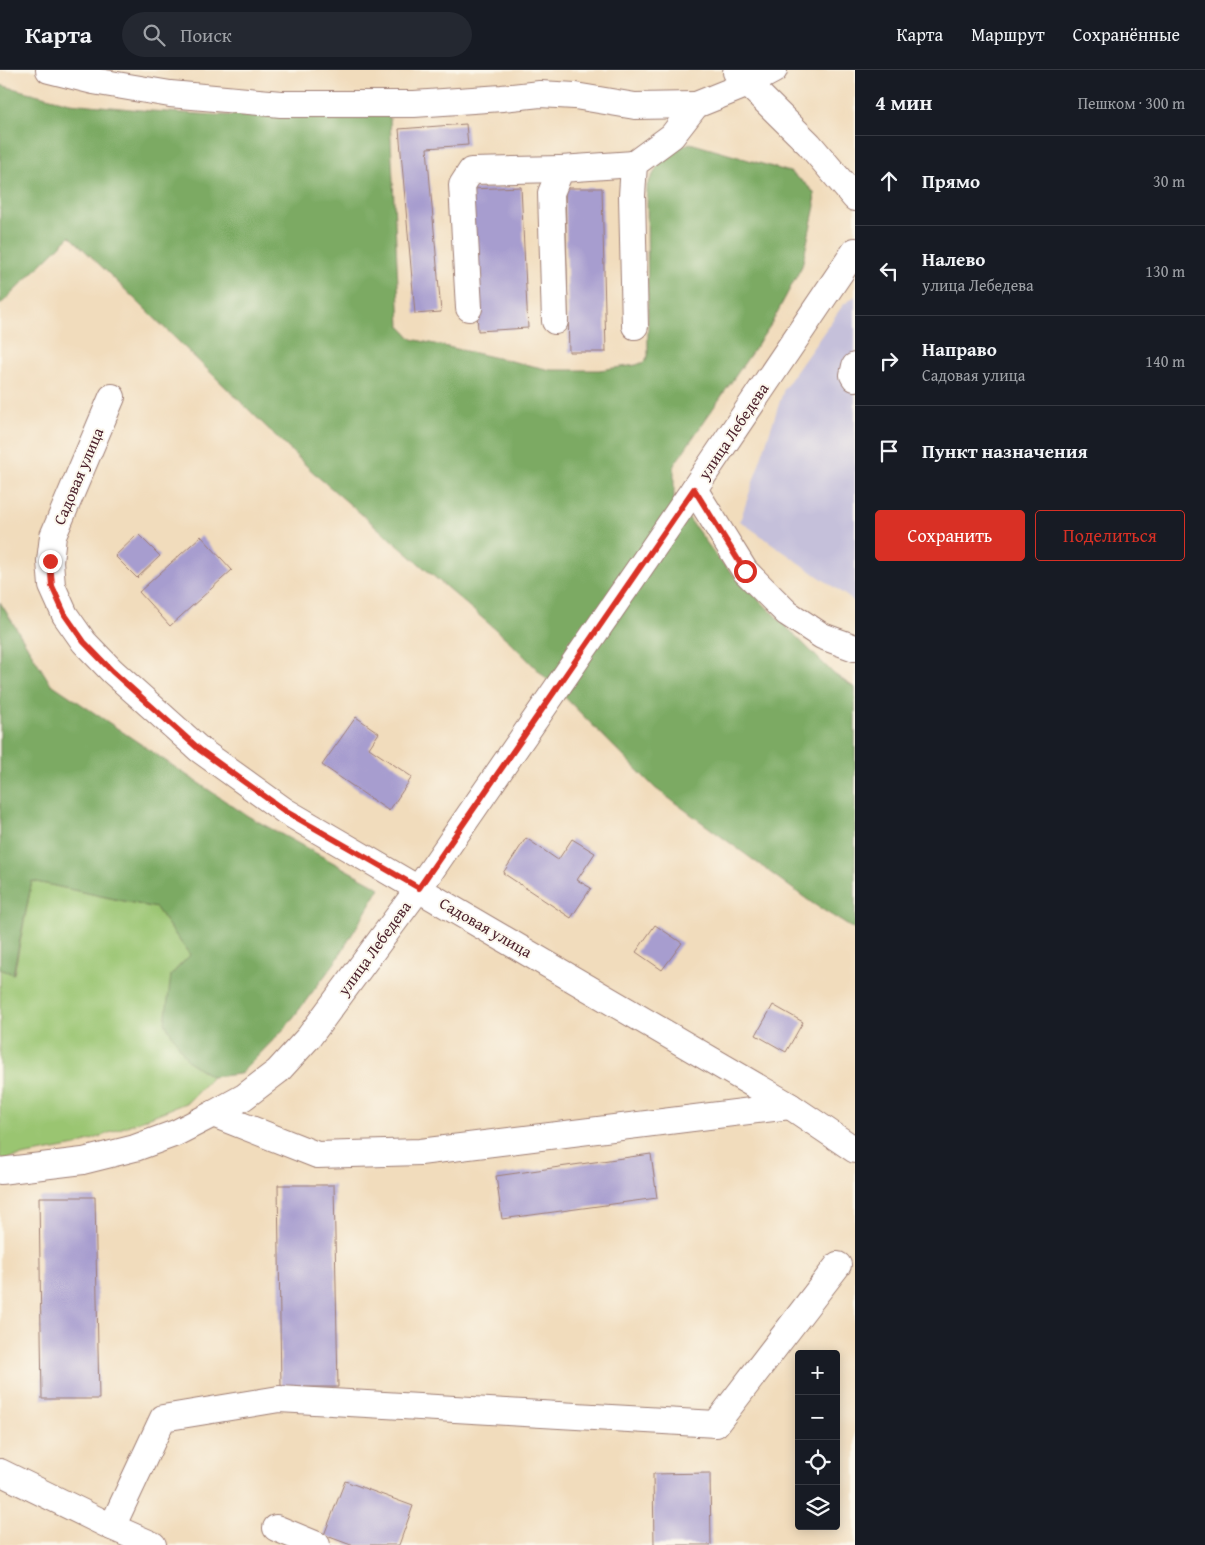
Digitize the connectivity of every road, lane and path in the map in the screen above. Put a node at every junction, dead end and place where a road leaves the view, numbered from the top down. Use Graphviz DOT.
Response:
graph roads {
  1 [pos="49,70"];
  2 [pos="774,70"];
  3 [pos="741,77"];
  4 [pos="696,105"];
  5 [pos="634,164"];
  6 [pos="561,169"];
  7 [pos="855,198"];
  8 [pos="855,251"];
  9 [pos="469,308"];
  10 [pos="555,321"];
  11 [pos="636,326"];
  12 [pos="855,366"];
  13 [pos="855,378"];
  14 [pos="112,397"];
  15 [pos="694,489"];
  16 [pos="855,648"];
  17 [pos="419,888"];
  18 [pos="790,1106"];
  19 [pos="213,1114"];
  20 [pos="855,1150"];
  21 [pos="0,1171"];
  22 [pos="838,1265"];
  23 [pos="0,1472"];
  24 [pos="112,1527"];
  25 [pos="276,1528"];
  26 [pos="153,1545"];
  27 [pos="317,1545"];
  1 -- 4 [label="street"];
  2 -- 3 [label="street"];
  3 -- 4 [label="street"];
  3 -- 7 [label="street"];
  4 -- 5 [label="street"];
  5 -- 6 [label="street"];
  5 -- 11 [label="street"];
  6 -- 9 [label="street"];
  6 -- 10 [label="street"];
  8 -- 15 [label="street, улица Лебедева"];
  12 -- 13 [label="street"];
  14 -- 17 [label="street, Садовая улица"];
  15 -- 16 [label="street"];
  15 -- 17 [label="street, улица Лебедева"];
  17 -- 18 [label="street, Садовая улица"];
  17 -- 19 [label="street, улица Лебедева"];
  18 -- 19 [label="street"];
  18 -- 20 [label="street, Садовая улица"];
  19 -- 21 [label="street, улица Лебедева"];
  22 -- 24 [label="street"];
  23 -- 24 [label="street"];
  24 -- 26 [label="street"];
  25 -- 27 [label="street"];
}
